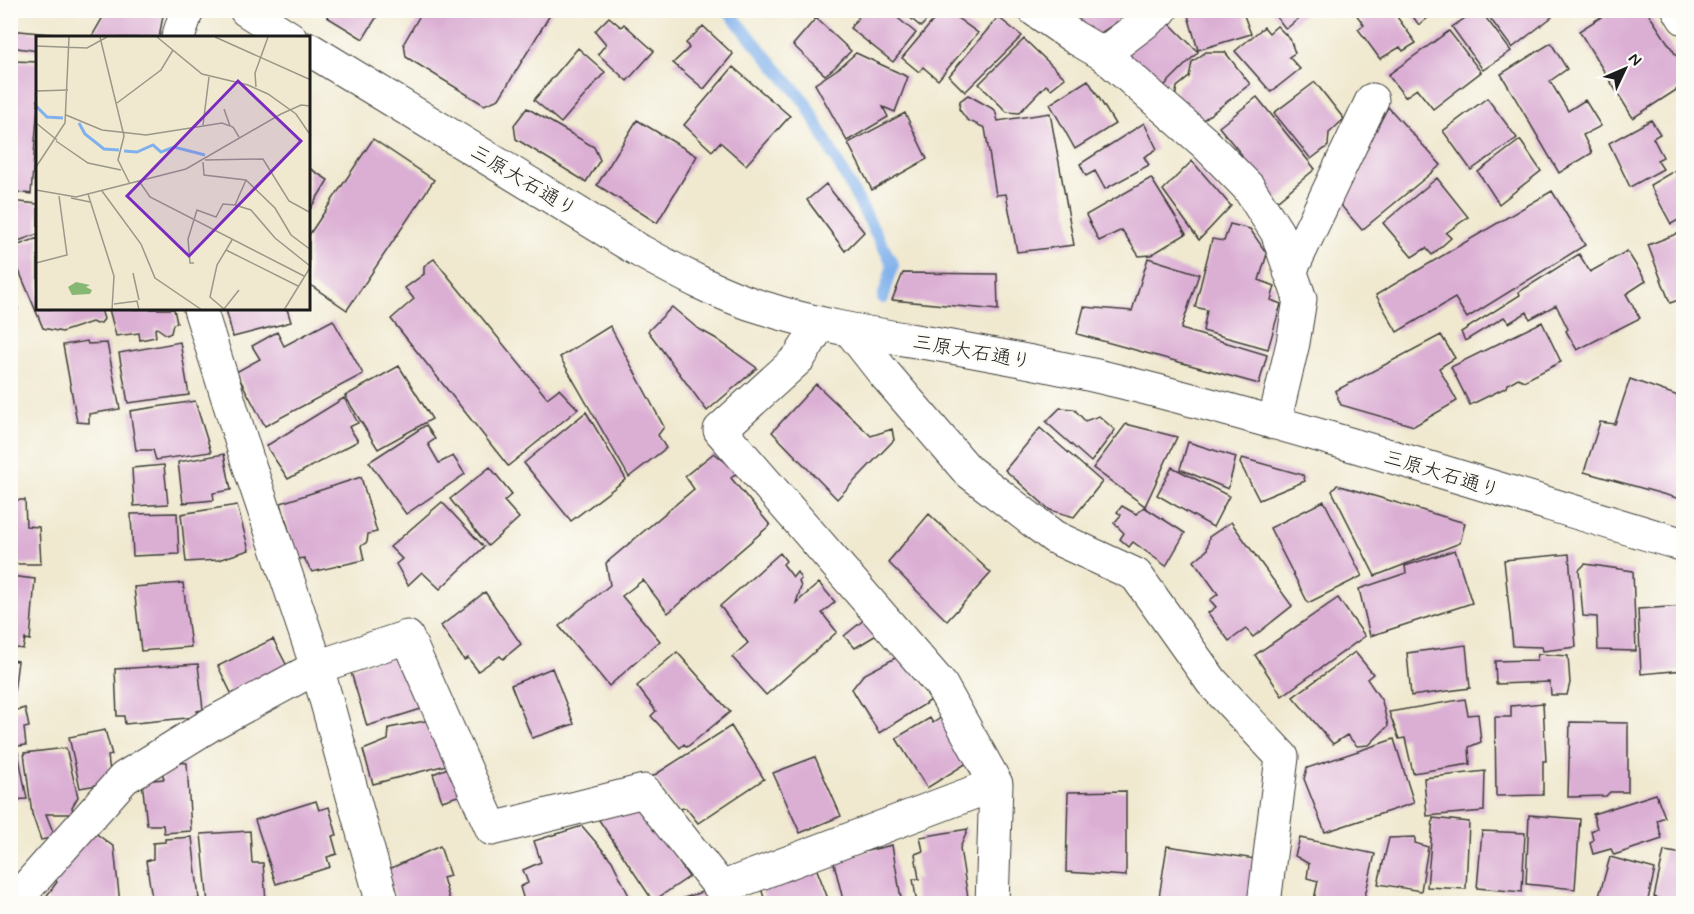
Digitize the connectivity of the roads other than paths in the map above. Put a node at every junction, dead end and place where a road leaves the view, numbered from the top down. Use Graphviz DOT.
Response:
graph roads {
  1 [pos="187,10"];
  2 [pos="246,10"];
  3 [pos="1035,10"];
  4 [pos="1161,10"];
  5 [pos="1679,10"];
  6 [pos="1683,18"];
  7 [pos="179,36"];
  8 [pos="287,36"];
  9 [pos="310,50"];
  10 [pos="1103,54"];
  11 [pos="1372,100"];
  12 [pos="1290,272"];
  13 [pos="200,310"];
  14 [pos="835,327"];
  15 [pos="1274,423"];
  16 [pos="1683,545"];
  17 [pos="317,667"];
  18 [pos="996,784"];
  19 [pos="726,896"];
  20 [pos="12,903"];
  21 [pos="383,903"];
  22 [pos="992,903"];
  23 [pos="1264,903"];
  1 -- 7 [label="street"];
  2 -- 8 [label="street"];
  3 -- 10 [label="street"];
  4 -- 10 [label="street"];
  5 -- 6 [label="street"];
  9 -- 14 [label="street, 三原大石通り"];
  10 -- 12 [label="street"];
  11 -- 12 [label="street"];
  12 -- 15 [label="street"];
  13 -- 17 [label="street"];
  14 -- 15 [label="street, 三原大石通り"];
  14 -- 18 [label="street"];
  14 -- 23 [label="street"];
  15 -- 16 [label="street, 三原大石通り"];
  17 -- 19 [label="street"];
  17 -- 20 [label="street"];
  17 -- 21 [label="street"];
  18 -- 19 [label="street"];
  18 -- 22 [label="street"];
}
